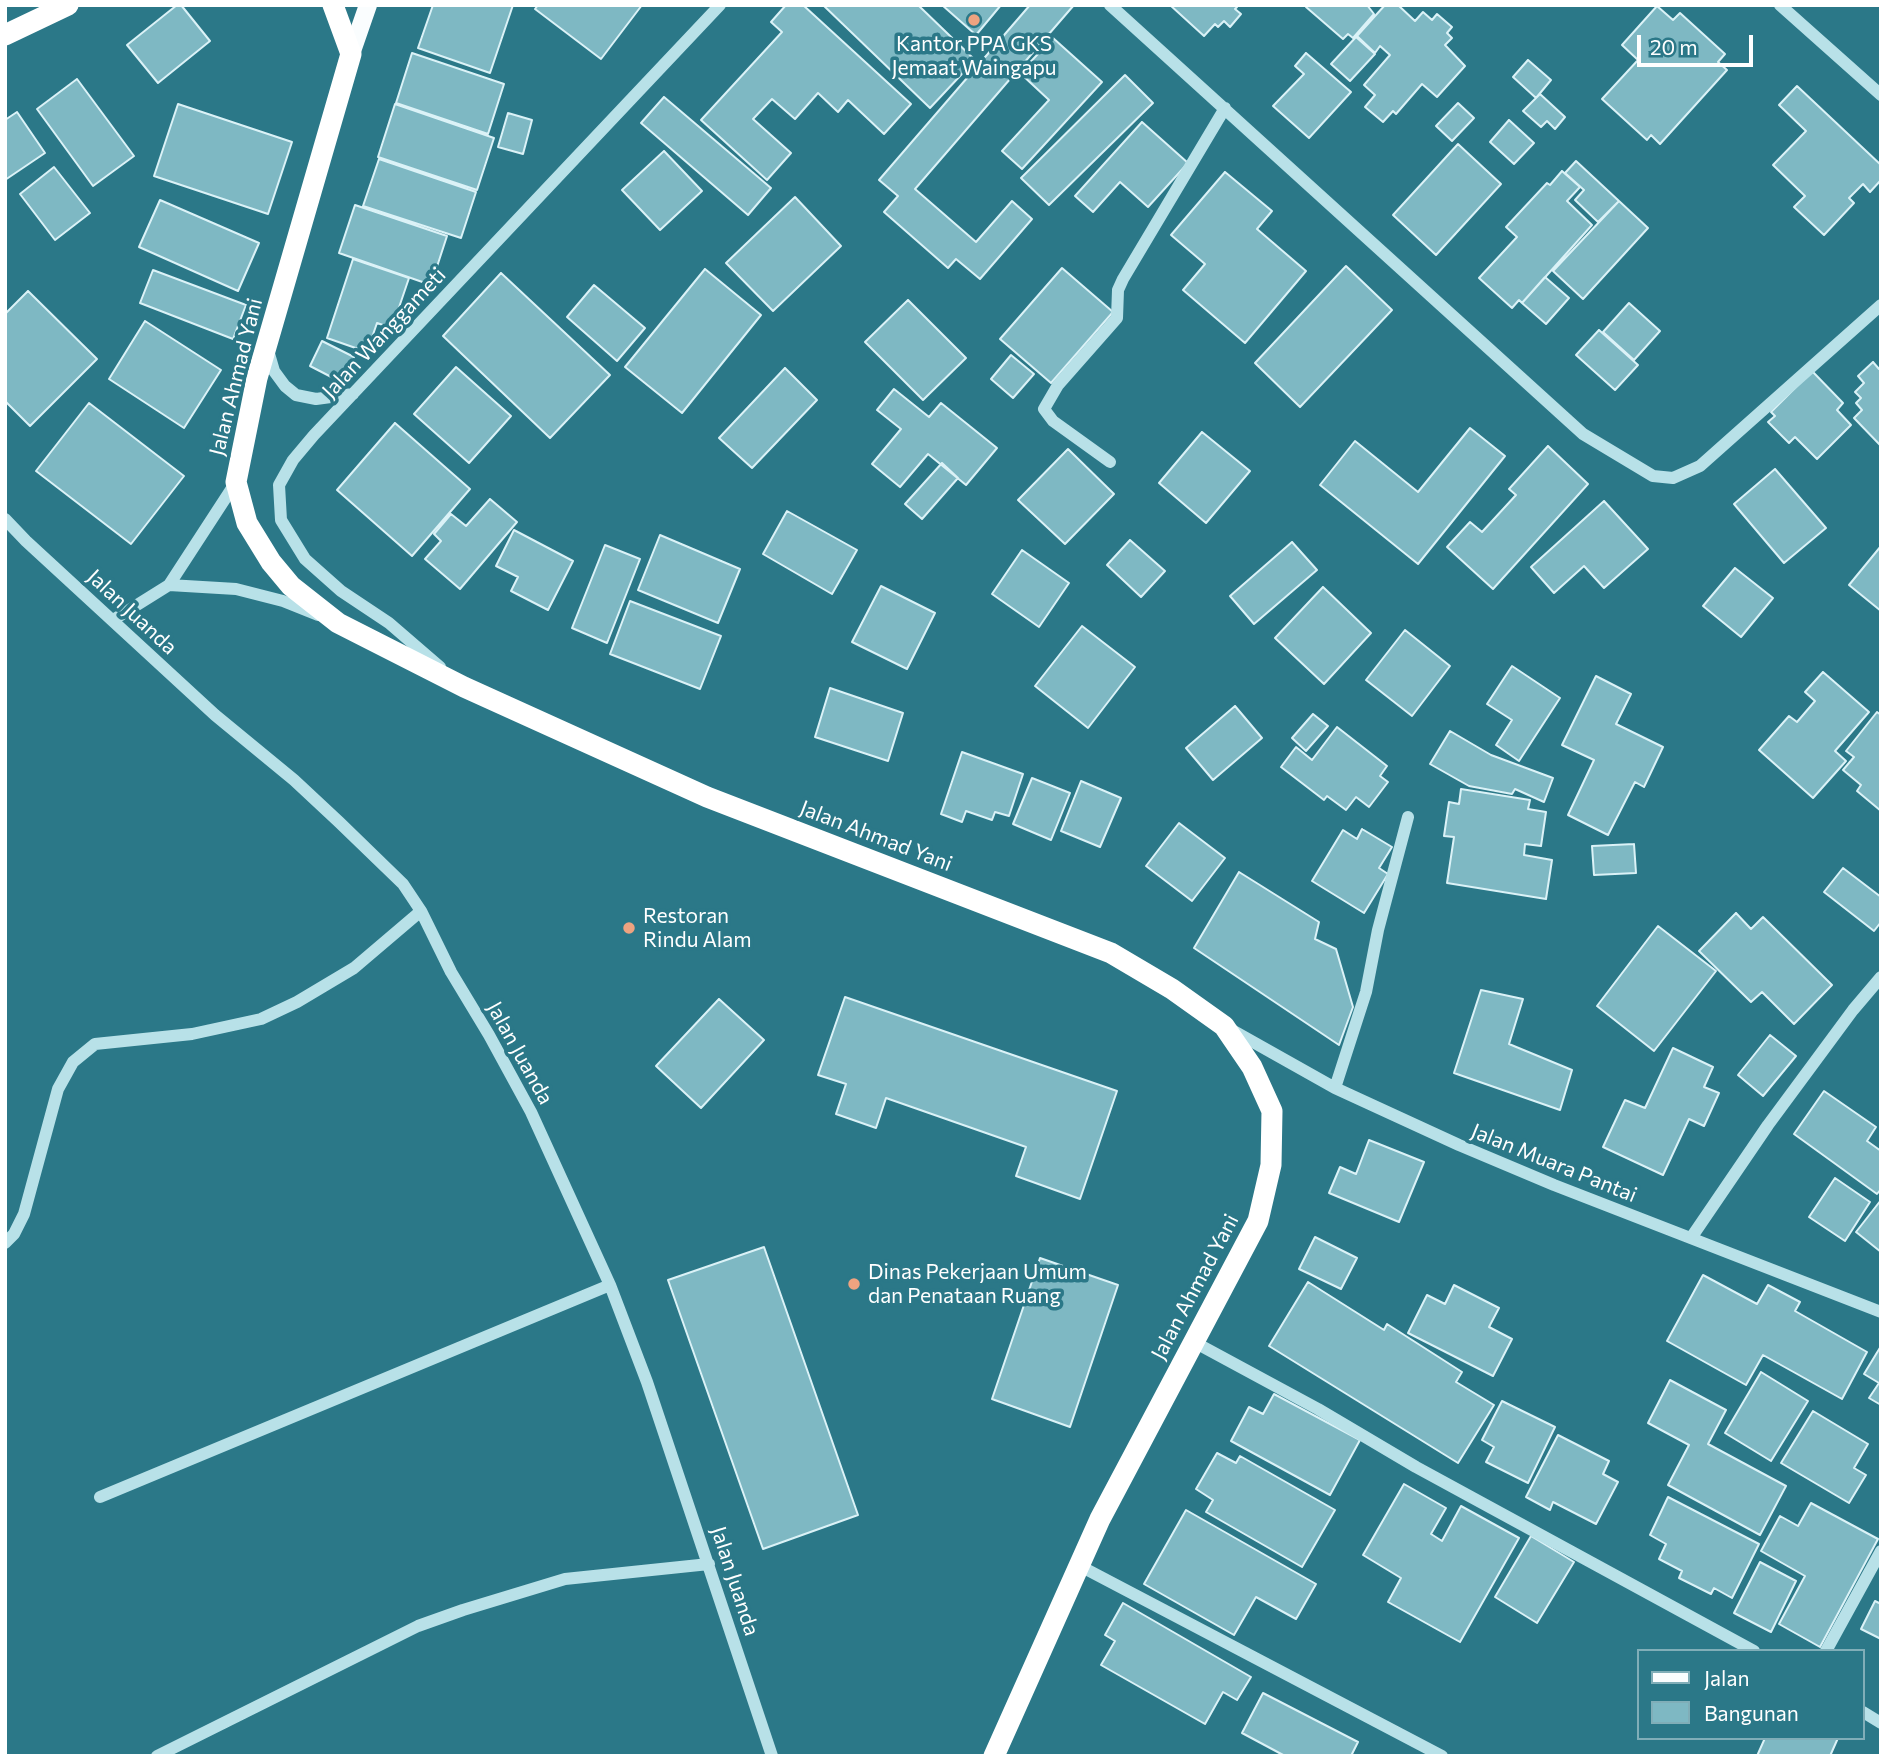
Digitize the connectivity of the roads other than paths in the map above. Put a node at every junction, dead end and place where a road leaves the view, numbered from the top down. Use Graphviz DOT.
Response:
graph roads {
  1 [pos="68,5"];
  2 [pos="333,5"];
  3 [pos="368,5"];
  4 [pos="720,5"];
  5 [pos="1110,5"];
  6 [pos="1780,5"];
  7 [pos="5,35"];
  8 [pos="352,54"];
  9 [pos="1881,95"];
  10 [pos="1226,108"];
  11 [pos="1881,305"];
  12 [pos="266,345"];
  13 [pos="353,394"];
  14 [pos="1110,462"];
  15 [pos="236,482"];
  16 [pos="5,519"];
  17 [pos="169,585"];
  18 [pos="113,621"];
  19 [pos="338,623"];
  20 [pos="464,687"];
  21 [pos="1408,817"];
  22 [pos="422,911"];
  23 [pos="1881,976"];
  24 [pos="1224,1026"];
  25 [pos="1335,1088"];
  26 [pos="1690,1238"];
  27 [pos="5,1243"];
  28 [pos="610,1285"];
  29 [pos="1881,1312"];
  30 [pos="1194,1342"];
  31 [pos="100,1497"];
  32 [pos="1881,1551"];
  33 [pos="709,1564"];
  34 [pos="1080,1566"];
  35 [pos="1750,1649"];
  36 [pos="1827,1649"];
  37 [pos="1865,1713"];
  38 [pos="1881,1723"];
  39 [pos="157,1756"];
  40 [pos="772,1756"];
  41 [pos="994,1756"];
  42 [pos="1442,1756"];
  1 -- 7 [label="highway"];
  2 -- 8 [label="highway"];
  3 -- 8 [label="main road"];
  4 -- 13 [label="street, Jalan Wanggameti"];
  5 -- 10 [label="street"];
  6 -- 9 [label="street"];
  8 -- 12 [label="highway, Jalan Ahmad Yani"];
  10 -- 11 [label="street"];
  10 -- 14 [label="street"];
  12 -- 13 [label="street"];
  12 -- 15 [label="highway, Jalan Ahmad Yani"];
  13 -- 20 [label="street, Jalan Wanggameti"];
  15 -- 17 [label="street"];
  15 -- 19 [label="highway, Jalan Ahmad Yani"];
  16 -- 18 [label="street, Jalan Juanda"];
  17 -- 18 [label="street"];
  17 -- 19 [label="street"];
  18 -- 22 [label="street, Jalan Juanda"];
  19 -- 20 [label="highway, Jalan Ahmad Yani"];
  20 -- 24 [label="highway, Jalan Ahmad Yani"];
  21 -- 25 [label="street"];
  22 -- 27 [label="street"];
  22 -- 28 [label="street, Jalan Juanda"];
  23 -- 26 [label="street"];
  24 -- 25 [label="street, Jalan Muara Pantai"];
  24 -- 30 [label="highway, Jalan Ahmad Yani"];
  25 -- 26 [label="street, Jalan Muara Pantai"];
  26 -- 29 [label="street, Jalan Muara Pantai"];
  28 -- 31 [label="street"];
  28 -- 33 [label="street, Jalan Juanda"];
  30 -- 34 [label="highway, Jalan Ahmad Yani"];
  30 -- 35 [label="street"];
  32 -- 36 [label="street"];
  33 -- 39 [label="street"];
  33 -- 40 [label="street, Jalan Juanda"];
  34 -- 41 [label="highway, Jalan Ahmad Yani"];
  34 -- 42 [label="street"];
  37 -- 38 [label="street"];
}
